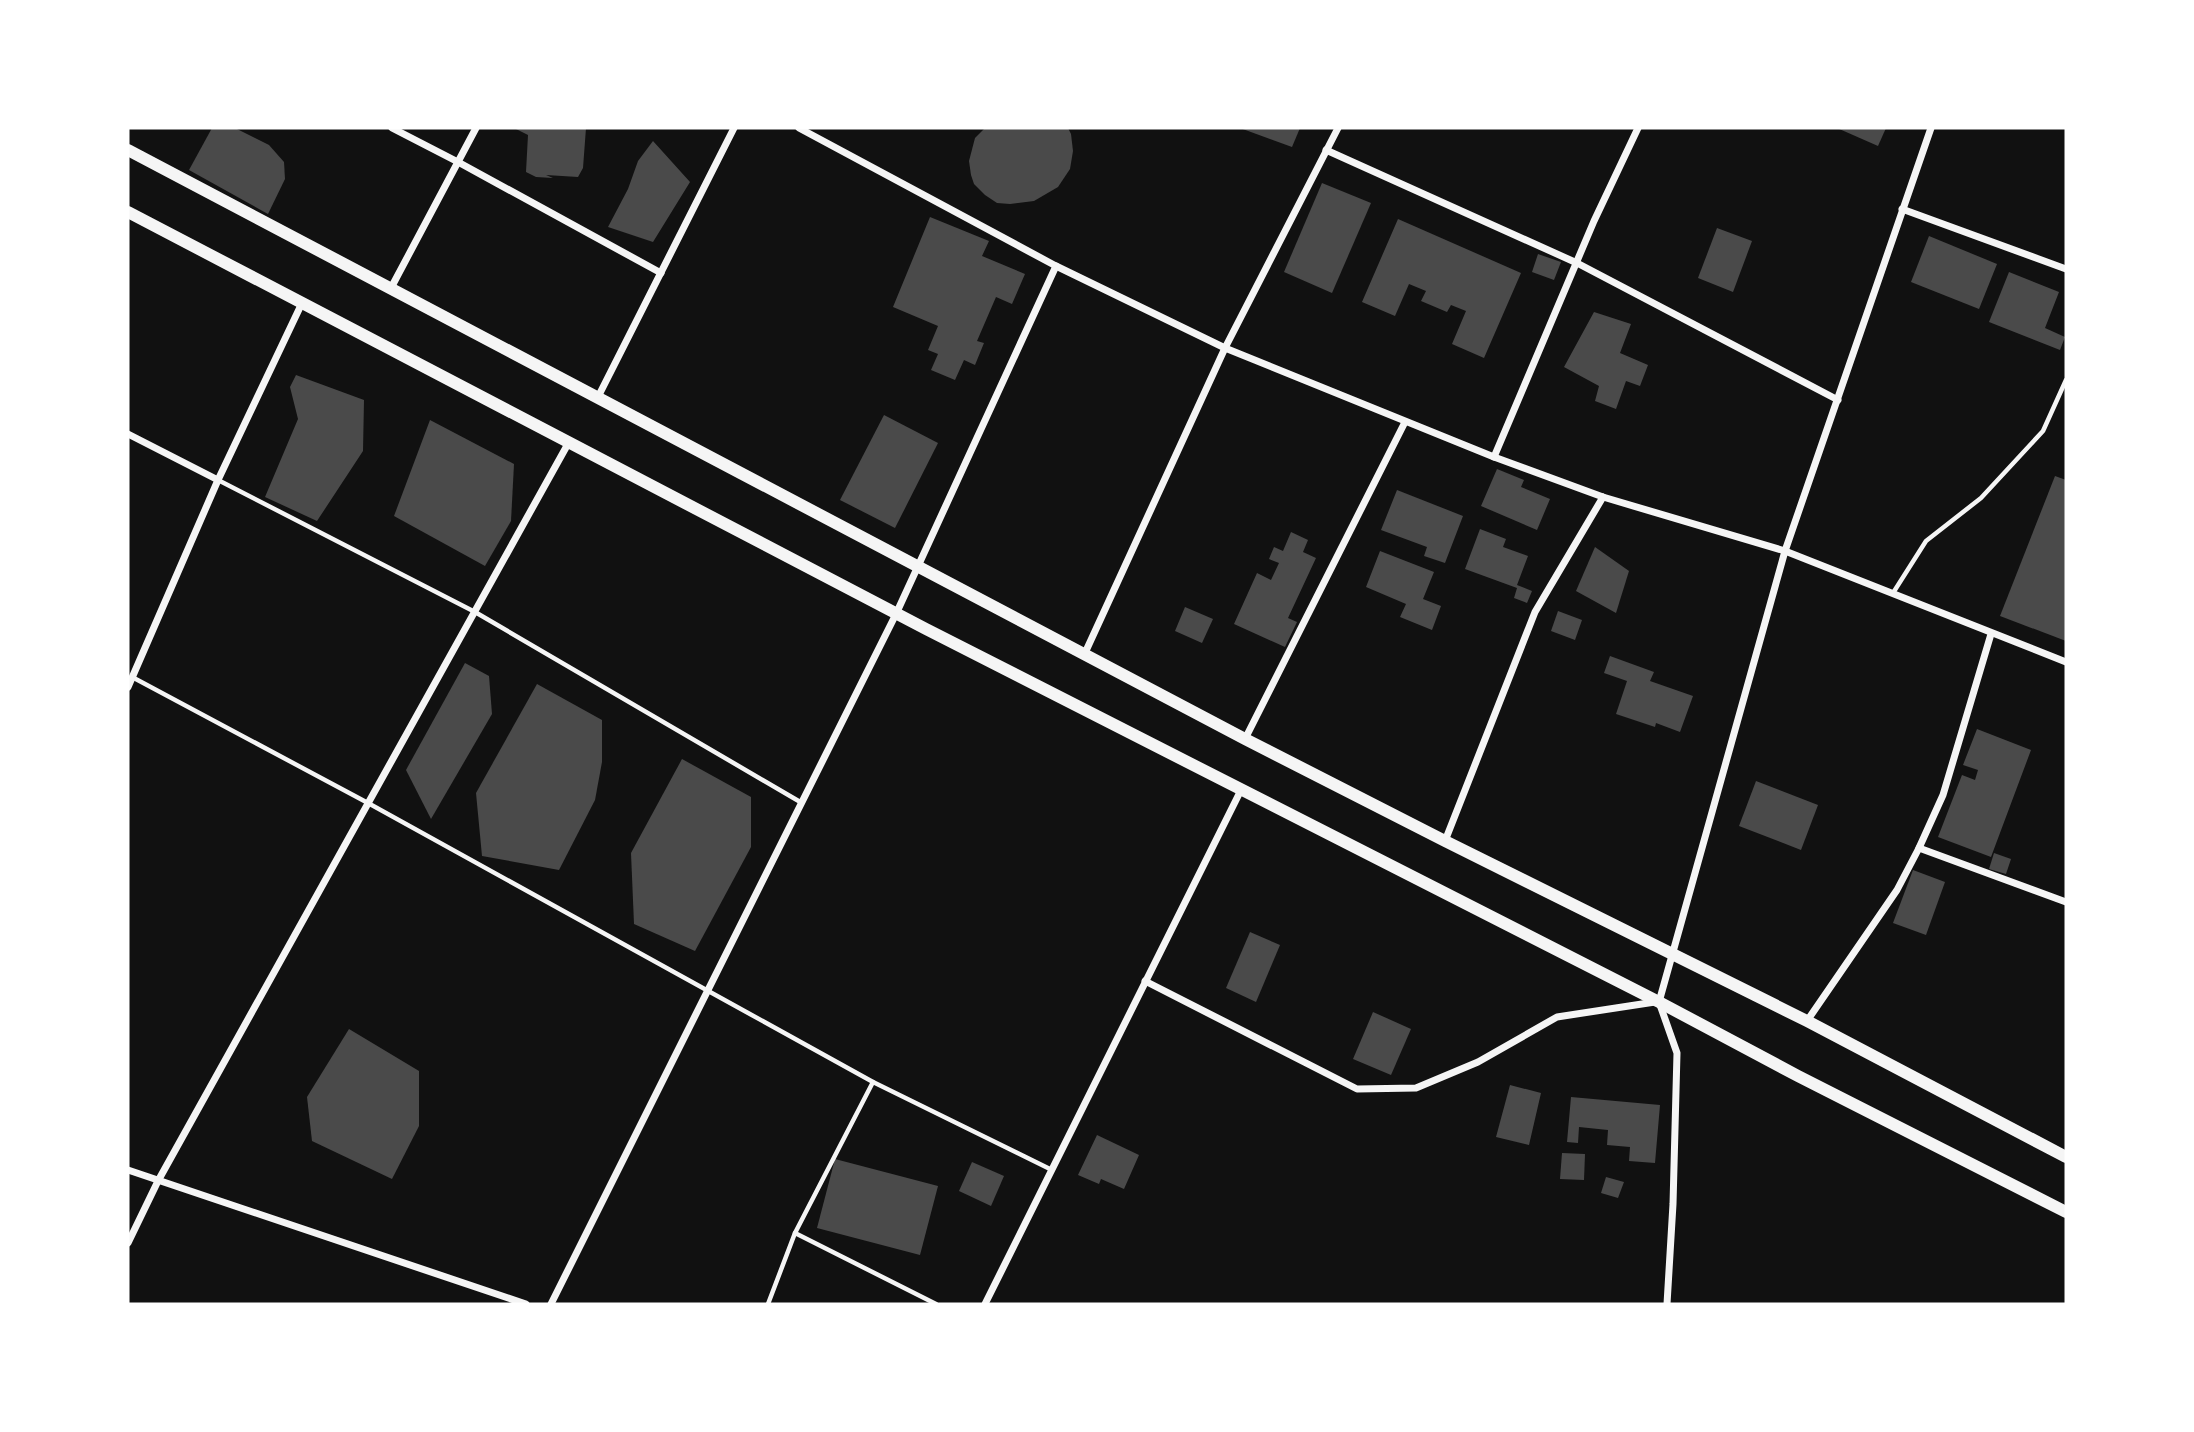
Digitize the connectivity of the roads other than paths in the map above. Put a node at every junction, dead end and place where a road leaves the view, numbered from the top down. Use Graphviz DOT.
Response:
graph roads {
  1 [pos="391,128"];
  2 [pos="476,128"];
  3 [pos="734,128"];
  4 [pos="799,128"];
  5 [pos="1338,128"];
  6 [pos="1638,128"];
  7 [pos="1931,128"];
  8 [pos="128,150"];
  9 [pos="1326,150"];
  10 [pos="458,162"];
  11 [pos="1902,209"];
  12 [pos="128,212"];
  13 [pos="1577,263"];
  14 [pos="1056,266"];
  15 [pos="2066,269"];
  16 [pos="661,273"];
  17 [pos="391,288"];
  18 [pos="302,303"];
  19 [pos="1224,348"];
  20 [pos="2066,380"];
  21 [pos="598,397"];
  22 [pos="1838,400"];
  23 [pos="1405,422"];
  24 [pos="128,434"];
  25 [pos="569,442"];
  26 [pos="1494,457"];
  27 [pos="218,480"];
  28 [pos="1603,498"];
  29 [pos="1785,551"];
  30 [pos="918,565"];
  31 [pos="1892,594"];
  32 [pos="475,612"];
  33 [pos="896,614"];
  34 [pos="1991,634"];
  35 [pos="1085,653"];
  36 [pos="2066,662"];
  37 [pos="132,677"];
  38 [pos="128,687"];
  39 [pos="1245,738"];
  40 [pos="1241,790"];
  41 [pos="368,803"];
  42 [pos="802,803"];
  43 [pos="1445,841"];
  44 [pos="1919,848"];
  45 [pos="2066,902"];
  46 [pos="1671,953"];
  47 [pos="1145,981"];
  48 [pos="708,990"];
  49 [pos="1659,1002"];
  50 [pos="1807,1021"];
  51 [pos="873,1082"];
  52 [pos="2066,1157"];
  53 [pos="128,1170"];
  54 [pos="1052,1170"];
  55 [pos="158,1181"];
  56 [pos="2066,1212"];
  57 [pos="795,1233"];
  58 [pos="128,1244"];
  59 [pos="526,1304"];
  60 [pos="551,1304"];
  61 [pos="768,1304"];
  62 [pos="936,1304"];
  63 [pos="985,1304"];
  64 [pos="1667,1304"];
  1 -- 10 [label="street"];
  2 -- 10 [label="street"];
  3 -- 16 [label="street"];
  4 -- 14 [label="street"];
  5 -- 9 [label="street"];
  6 -- 13 [label="street"];
  7 -- 11 [label="street"];
  8 -- 17 [label="main road"];
  9 -- 13 [label="street"];
  9 -- 19 [label="street"];
  10 -- 16 [label="street"];
  10 -- 17 [label="street"];
  11 -- 15 [label="street"];
  11 -- 22 [label="street"];
  12 -- 18 [label="main road"];
  13 -- 22 [label="street"];
  13 -- 26 [label="street"];
  14 -- 19 [label="street"];
  14 -- 30 [label="street"];
  16 -- 21 [label="street"];
  17 -- 21 [label="main road"];
  18 -- 25 [label="main road"];
  18 -- 27 [label="street"];
  19 -- 23 [label="street"];
  19 -- 35 [label="street"];
  20 -- 31 [label="lane"];
  21 -- 30 [label="main road"];
  22 -- 29 [label="street"];
  23 -- 26 [label="street"];
  23 -- 39 [label="street"];
  24 -- 27 [label="street"];
  25 -- 32 [label="street"];
  25 -- 33 [label="main road"];
  26 -- 28 [label="street"];
  27 -- 32 [label="lane"];
  27 -- 37 [label="street"];
  28 -- 29 [label="street"];
  28 -- 43 [label="street"];
  29 -- 31 [label="street"];
  29 -- 46 [label="street"];
  30 -- 33 [label="street"];
  30 -- 35 [label="main road"];
  31 -- 34 [label="street"];
  32 -- 41 [label="street"];
  32 -- 42 [label="lane"];
  33 -- 40 [label="main road"];
  33 -- 42 [label="street"];
  34 -- 36 [label="street"];
  34 -- 44 [label="street"];
  35 -- 39 [label="main road"];
  37 -- 38 [label="street"];
  37 -- 41 [label="lane"];
  39 -- 43 [label="main road"];
  40 -- 47 [label="street"];
  40 -- 49 [label="main road"];
  41 -- 48 [label="lane"];
  41 -- 55 [label="street"];
  42 -- 48 [label="street"];
  43 -- 46 [label="main road"];
  44 -- 45 [label="street"];
  44 -- 50 [label="street"];
  46 -- 49 [label="street"];
  46 -- 50 [label="main road"];
  47 -- 49 [label="street"];
  47 -- 54 [label="street"];
  48 -- 51 [label="lane"];
  48 -- 60 [label="street"];
  49 -- 56 [label="main road"];
  49 -- 64 [label="street"];
  50 -- 52 [label="main road"];
  51 -- 54 [label="lane"];
  51 -- 57 [label="lane"];
  53 -- 55 [label="street"];
  54 -- 63 [label="street"];
  55 -- 58 [label="street"];
  55 -- 59 [label="street"];
  57 -- 61 [label="lane"];
  57 -- 62 [label="lane"];
}
